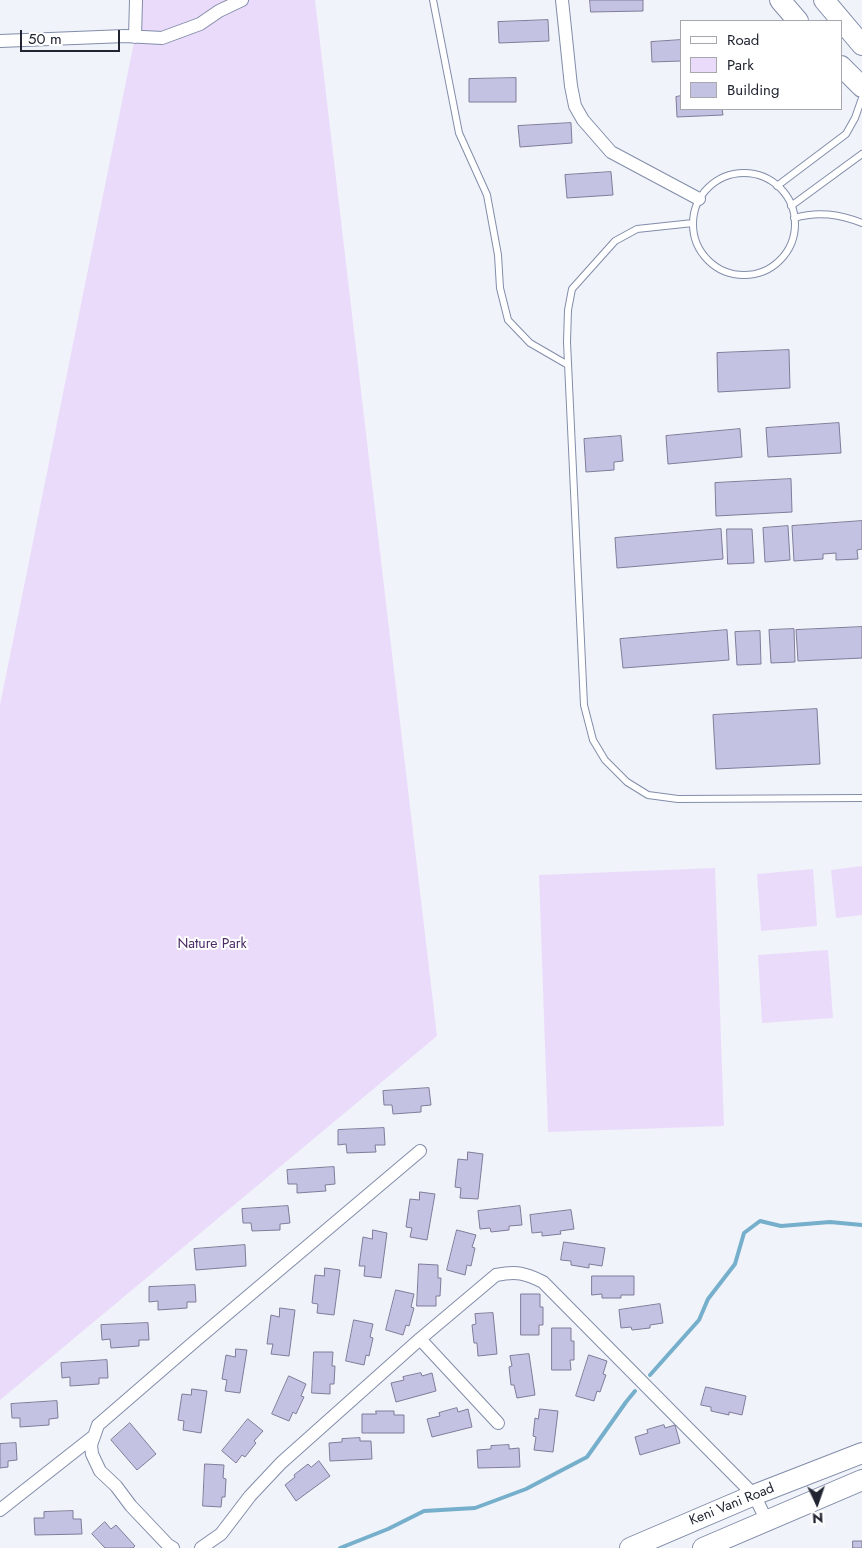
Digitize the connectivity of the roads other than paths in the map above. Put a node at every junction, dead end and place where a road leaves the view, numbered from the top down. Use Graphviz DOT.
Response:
graph roads {
  1 [pos="136,0"];
  2 [pos="242,0"];
  3 [pos="433,0"];
  4 [pos="562,0"];
  5 [pos="780,0"];
  6 [pos="824,0"];
  7 [pos="797,20"];
  8 [pos="841,20"];
  9 [pos="842,21"];
  10 [pos="135,37"];
  11 [pos="0,41"];
  12 [pos="862,45"];
  13 [pos="842,67"];
  14 [pos="862,87"];
  15 [pos="862,98"];
  16 [pos="862,154"];
  17 [pos="777,186"];
  18 [pos="699,199"];
  19 [pos="791,206"];
  20 [pos="794,218"];
  21 [pos="693,223"];
  22 [pos="862,223"];
  23 [pos="568,365"];
  24 [pos="862,798"];
  25 [pos="420,1151"];
  26 [pos="420,1338"];
  27 [pos="498,1422"];
  28 [pos="94,1436"];
  29 [pos="862,1453"];
  30 [pos="862,1480"];
  31 [pos="754,1495"];
  32 [pos="0,1510"];
  33 [pos="767,1520"];
  34 [pos="174,1548"];
  35 [pos="202,1548"];
  36 [pos="630,1548"];
  37 [pos="702,1548"];
  1 -- 10 [label="street"];
  2 -- 10 [label="street"];
  3 -- 23 [label="lane"];
  4 -- 18 [label="street"];
  5 -- 7 [label="main road"];
  6 -- 8 [label="main road"];
  9 -- 12 [label="main road"];
  10 -- 11 [label="street"];
  13 -- 14 [label="main road"];
  15 -- 17 [label="lane"];
  16 -- 19 [label="lane"];
  17 -- 18 [label="lane"];
  17 -- 19 [label="lane"];
  18 -- 21 [label="lane"];
  19 -- 20 [label="lane"];
  20 -- 21 [label="lane"];
  20 -- 22 [label="lane"];
  21 -- 23 [label="lane"];
  23 -- 24 [label="lane"];
  25 -- 28 [label="street"];
  26 -- 27 [label="street"];
  26 -- 31 [label="street"];
  26 -- 35 [label="street"];
  28 -- 32 [label="street"];
  28 -- 34 [label="street"];
  29 -- 31 [label="main road, Keni Vani Road"];
  30 -- 33 [label="main road, Keni Vani Road"];
  31 -- 33 [label="street"];
  31 -- 36 [label="main road, Keni Vani Road"];
  33 -- 37 [label="main road, Keni Vani Road"];
}
